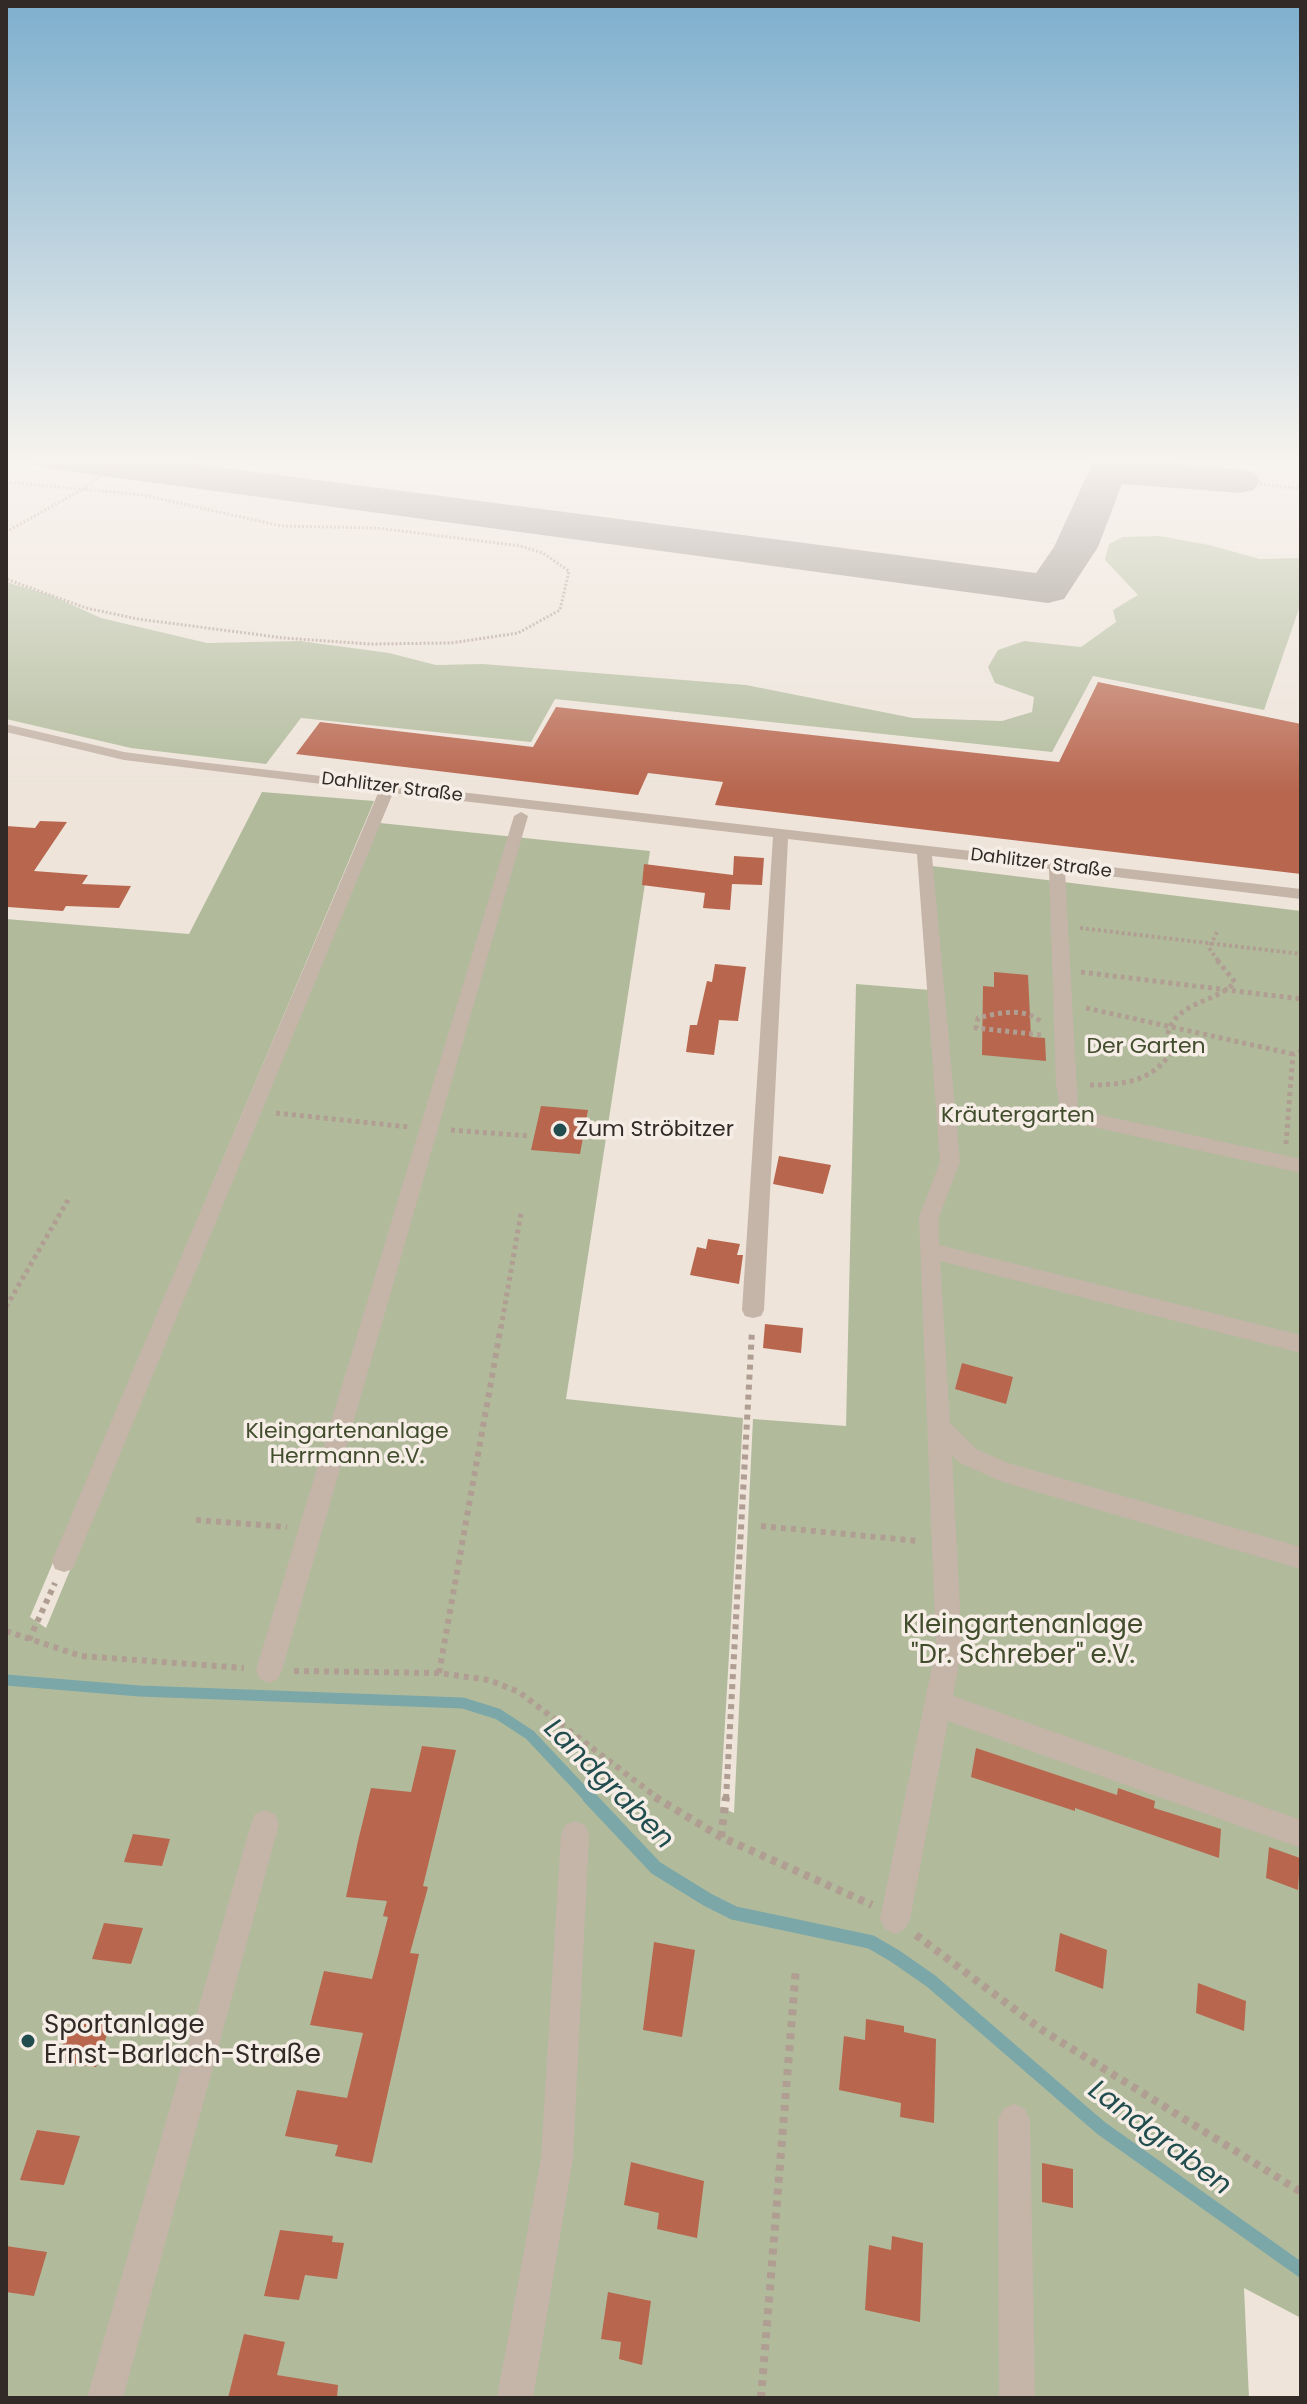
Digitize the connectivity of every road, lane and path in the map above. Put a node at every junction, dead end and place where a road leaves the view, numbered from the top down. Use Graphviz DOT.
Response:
graph roads {
  1 [pos="566,569"];
  2 [pos="6,579"];
  3 [pos="6,728"];
  4 [pos="388,788"];
  5 [pos="521,816"];
  6 [pos="781,834"];
  7 [pos="924,850"];
  8 [pos="1057,866"];
  9 [pos="1301,894"];
  10 [pos="1059,926"];
  11 [pos="1217,932"];
  12 [pos="1210,943"];
  13 [pos="1301,954"];
  14 [pos="1060,969"];
  15 [pos="1230,989"];
  16 [pos="1301,999"];
  17 [pos="1062,1003"];
  18 [pos="1168,1026"];
  19 [pos="1053,1036"];
  20 [pos="1301,1051"];
  21 [pos="1293,1054"];
  22 [pos="1065,1084"];
  23 [pos="253,1109"];
  24 [pos="428,1128"];
  25 [pos="530,1136"];
  26 [pos="1293,1165"];
  27 [pos="68,1200"];
  28 [pos="521,1213"];
  29 [pos="929,1250"];
  30 [pos="6,1307"];
  31 [pos="753,1310"];
  32 [pos="1301,1344"];
  33 [pos="939,1427"];
  34 [pos="196,1520"];
  35 [pos="761,1526"];
  36 [pos="309,1528"];
  37 [pos="944,1544"];
  38 [pos="1301,1558"];
  39 [pos="64,1561"];
  40 [pos="6,1631"];
  41 [pos="29,1640"];
  42 [pos="269,1670"];
  43 [pos="439,1673"];
  44 [pos="938,1704"];
  45 [pos="265,1824"];
  46 [pos="1301,1834"];
  47 [pos="575,1835"];
  48 [pos="721,1837"];
  49 [pos="895,1919"];
  50 [pos="796,1968"];
  51 [pos="1014,2120"];
  52 [pos="1301,2192"];
  53 [pos="105,2398"];
  54 [pos="515,2398"];
  55 [pos="761,2398"];
  56 [pos="1017,2398"];
  1 -- 2 [label="path"];
  3 -- 4 [label="street, Dahlitzer Straße"];
  4 -- 6 [label="street, Dahlitzer Straße"];
  4 -- 23 [label="street"];
  5 -- 24 [label="street"];
  6 -- 7 [label="street, Dahlitzer Straße"];
  6 -- 31 [label="street"];
  7 -- 8 [label="street, Dahlitzer Straße"];
  7 -- 29 [label="street"];
  8 -- 9 [label="street, Dahlitzer Straße"];
  8 -- 10 [label="street"];
  10 -- 12 [label="path"];
  10 -- 14 [label="street"];
  11 -- 12 [label="path"];
  12 -- 13 [label="path"];
  12 -- 15 [label="path"];
  14 -- 15 [label="path"];
  14 -- 17 [label="street"];
  15 -- 16 [label="path"];
  15 -- 18 [label="path"];
  17 -- 18 [label="path"];
  17 -- 22 [label="street"];
  18 -- 21 [label="path"];
  18 -- 22 [label="path"];
  19 -- 19 [label="path"];
  20 -- 21 [label="path"];
  21 -- 26 [label="path"];
  22 -- 26 [label="street"];
  23 -- 24 [label="path"];
  23 -- 39 [label="street"];
  24 -- 25 [label="path"];
  24 -- 36 [label="street"];
  27 -- 30 [label="path"];
  28 -- 43 [label="path"];
  29 -- 32 [label="street"];
  29 -- 33 [label="street"];
  31 -- 48 [label="path"];
  33 -- 37 [label="street"];
  33 -- 38 [label="street"];
  34 -- 36 [label="path"];
  35 -- 37 [label="path"];
  36 -- 42 [label="street"];
  37 -- 44 [label="street"];
  39 -- 41 [label="path"];
  40 -- 41 [label="path"];
  41 -- 42 [label="path"];
  42 -- 43 [label="path"];
  43 -- 48 [label="path"];
  44 -- 46 [label="street"];
  44 -- 49 [label="street"];
  45 -- 53 [label="street"];
  47 -- 54 [label="street"];
  48 -- 49 [label="path"];
  49 -- 52 [label="path"];
  50 -- 55 [label="path"];
  51 -- 56 [label="street"];
}
